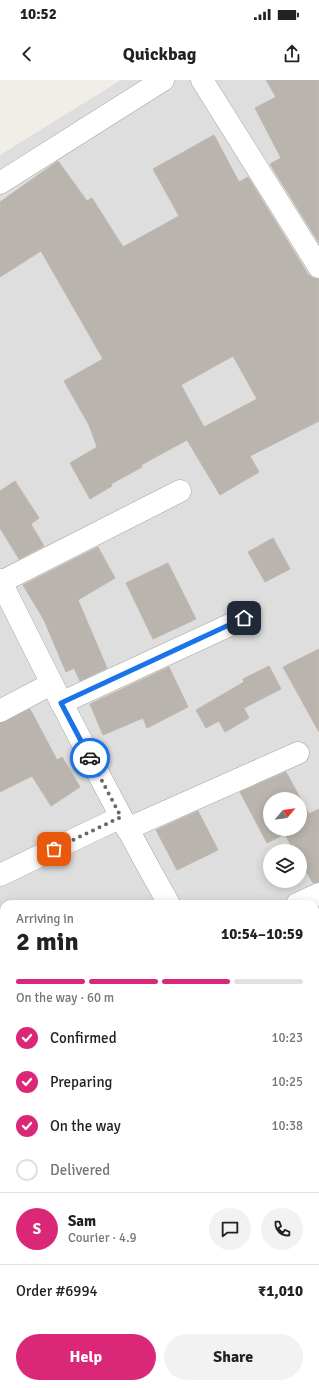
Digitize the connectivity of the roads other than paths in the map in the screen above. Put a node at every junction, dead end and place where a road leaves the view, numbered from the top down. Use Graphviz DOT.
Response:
graph roads {
  1 [pos="163,80"];
  2 [pos="202,80"];
  3 [pos="0,183"];
  4 [pos="319,267"];
  5 [pos="180,491"];
  6 [pos="1,581"];
  7 [pos="244,618"];
  8 [pos="51,684"];
  9 [pos="61,703"];
  10 [pos="0,711"];
  11 [pos="298,753"];
  12 [pos="124,823"];
  13 [pos="0,875"];
  14 [pos="319,894"];
  15 [pos="167,900"];
  16 [pos="306,900"];
  1 -- 3 [label="street"];
  2 -- 4 [label="street"];
  5 -- 6 [label="street"];
  6 -- 8 [label="street"];
  7 -- 9 [label="street"];
  8 -- 9 [label="street"];
  8 -- 10 [label="street"];
  9 -- 12 [label="street"];
  11 -- 12 [label="street"];
  12 -- 13 [label="street"];
  12 -- 15 [label="street"];
  14 -- 16 [label="street"];
}
